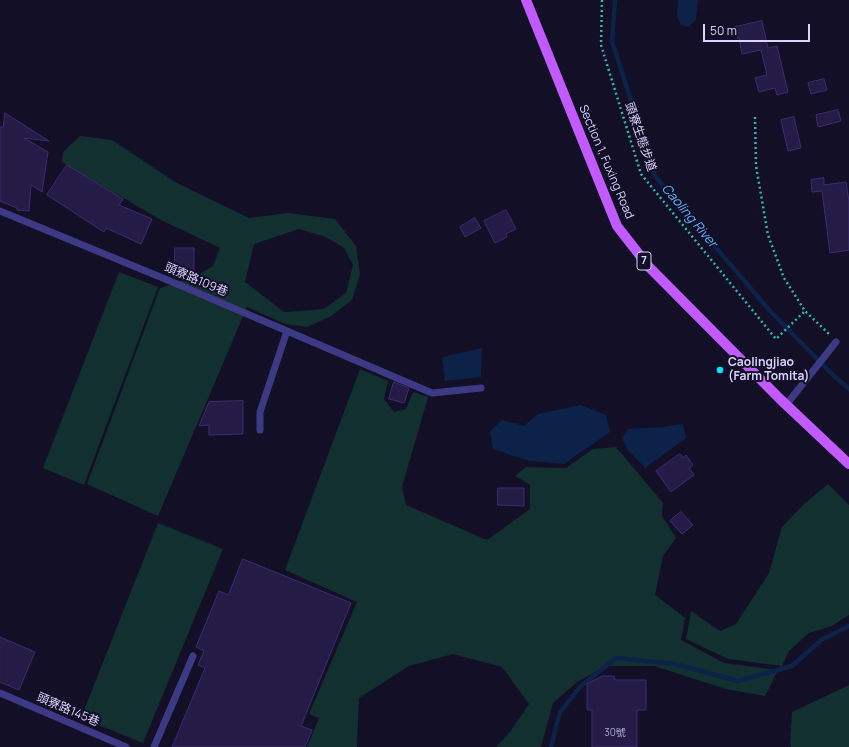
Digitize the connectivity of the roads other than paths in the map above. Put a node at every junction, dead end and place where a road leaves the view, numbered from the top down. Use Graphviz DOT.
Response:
graph roads {
  1 [pos="526,0"];
  2 [pos="0,211"];
  3 [pos="287,331"];
  4 [pos="836,342"];
  5 [pos="481,388"];
  6 [pos="786,404"];
  7 [pos="260,430"];
  8 [pos="849,464"];
  9 [pos="193,656"];
  10 [pos="0,693"];
  11 [pos="126,747"];
  12 [pos="154,747"];
  1 -- 6 [label="main road, Section 1, Fuxing Road / 7"];
  2 -- 3 [label="lane, 頭寮路109巷"];
  3 -- 5 [label="lane, 頭寮路109巷"];
  3 -- 7 [label="lane"];
  4 -- 6 [label="lane"];
  6 -- 8 [label="main road, Section 1, Fuxing Road / 7"];
  9 -- 12 [label="lane"];
  10 -- 11 [label="lane, 頭寮路145巷"];
}
